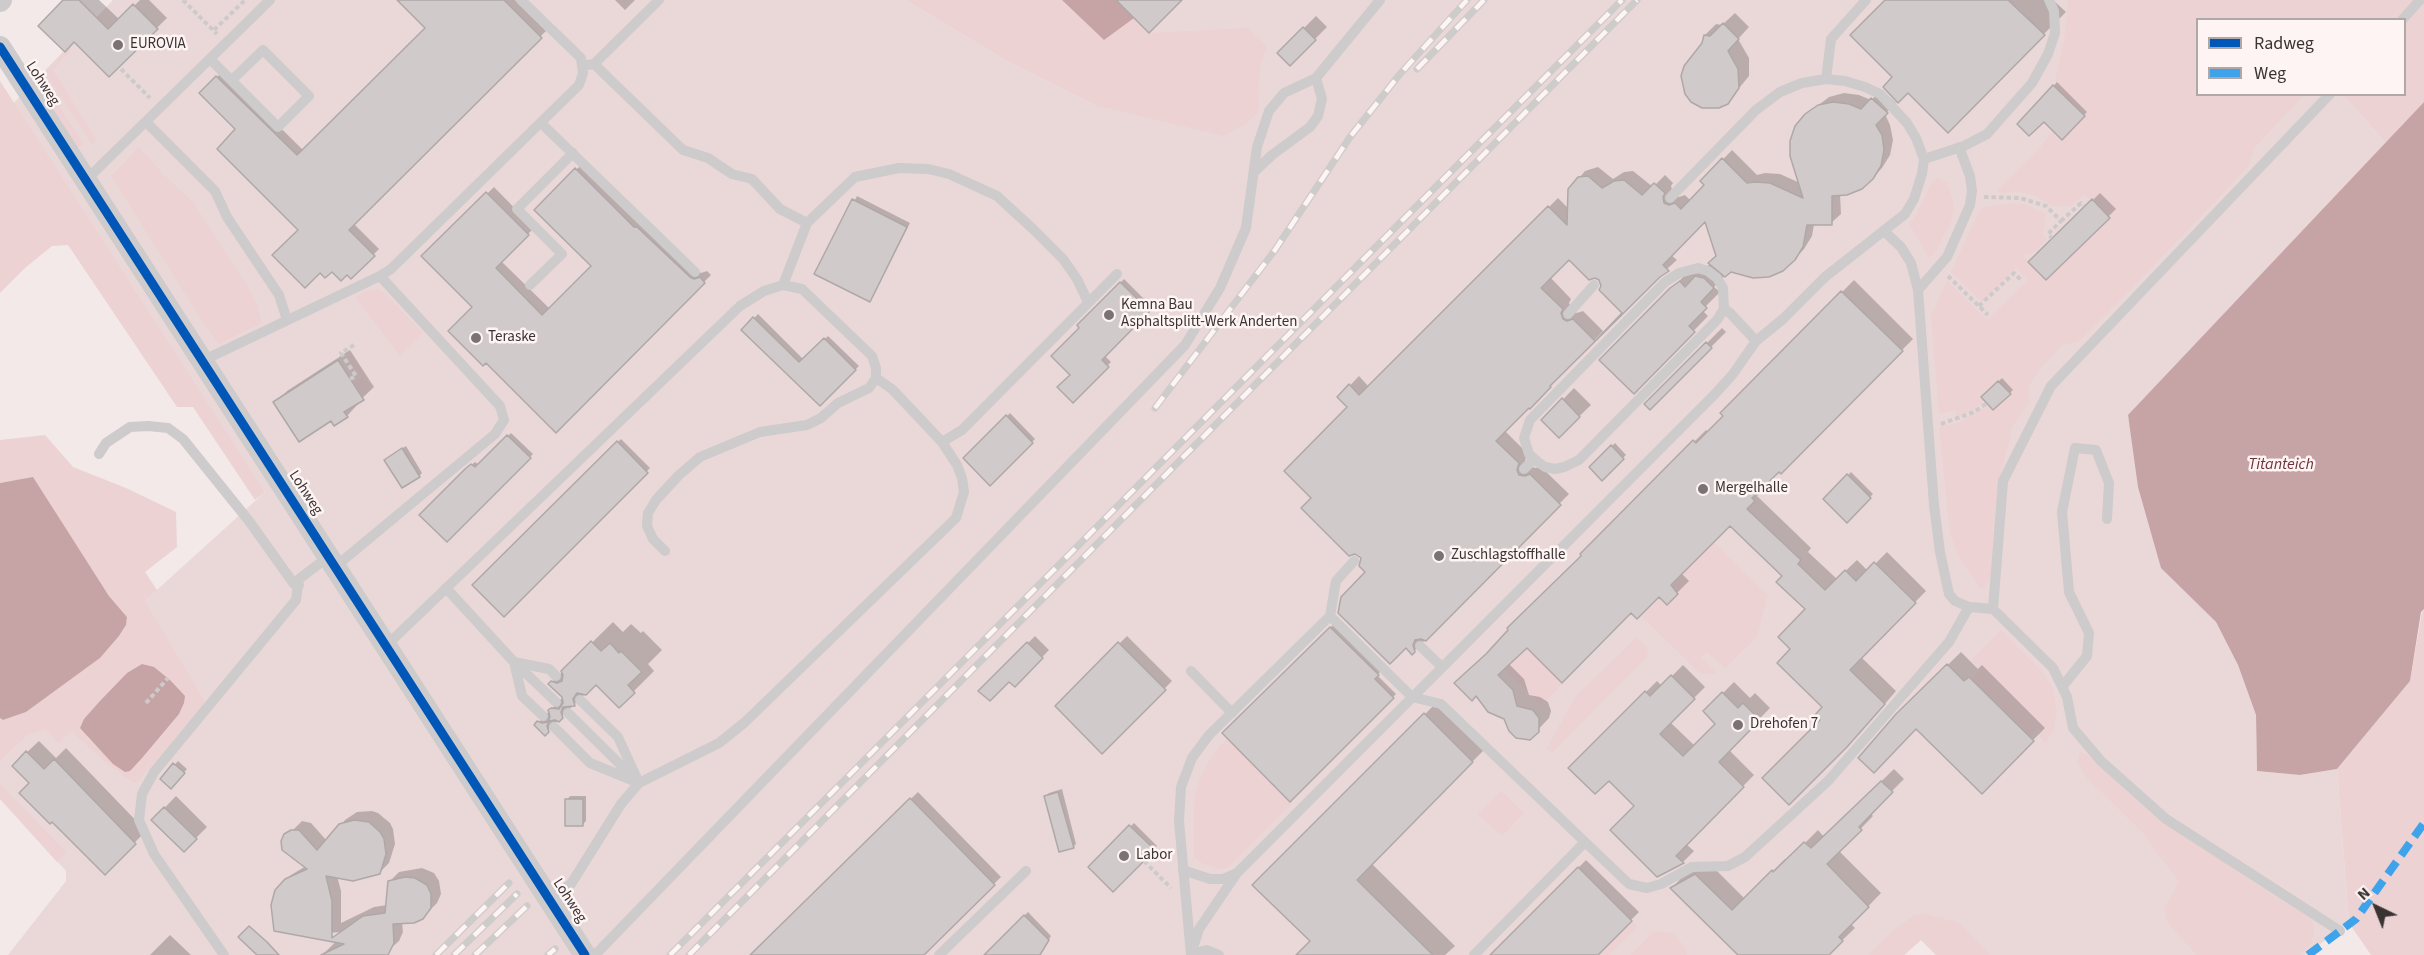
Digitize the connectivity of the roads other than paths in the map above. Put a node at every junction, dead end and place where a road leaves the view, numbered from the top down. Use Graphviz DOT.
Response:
graph roads {
  1 [pos="270,0"];
  2 [pos="521,0"];
  3 [pos="659,0"];
  4 [pos="1380,0"];
  5 [pos="1866,0"];
  6 [pos="2049,0"];
  7 [pos="2420,0"];
  8 [pos="2404,18"];
  9 [pos="0,47"];
  10 [pos="210,59"];
  11 [pos="589,64"];
  12 [pos="1316,78"];
  13 [pos="1826,79"];
  14 [pos="232,81"];
  15 [pos="2328,96"];
  16 [pos="544,120"];
  17 [pos="146,122"];
  18 [pos="1959,147"];
  19 [pos="573,153"];
  20 [pos="1924,159"];
  21 [pos="1254,172"];
  22 [pos="86,180"];
  23 [pos="1670,198"];
  24 [pos="807,223"];
  25 [pos="1885,232"];
  26 [pos="695,272"];
  27 [pos="1118,274"];
  28 [pos="380,276"];
  29 [pos="530,285"];
  30 [pos="783,285"];
  31 [pos="1594,285"];
  32 [pos="1918,290"];
  33 [pos="1088,302"];
  34 [pos="1724,309"];
  35 [pos="1568,315"];
  36 [pos="287,320"];
  37 [pos="1756,341"];
  38 [pos="202,361"];
  39 [pos="876,378"];
  40 [pos="942,442"];
  41 [pos="99,454"];
  42 [pos="1534,459"];
  43 [pos="1524,469"];
  44 [pos="2107,519"];
  45 [pos="664,551"];
  46 [pos="1354,561"];
  47 [pos="332,562"];
  48 [pos="299,585"];
  49 [pos="446,588"];
  50 [pos="1970,607"];
  51 [pos="1993,609"];
  52 [pos="1330,616"];
  53 [pos="386,646"];
  54 [pos="1420,646"];
  55 [pos="514,662"];
  56 [pos="1442,667"];
  57 [pos="1191,671"];
  58 [pos="556,676"];
  59 [pos="2062,687"];
  60 [pos="1412,697"];
  61 [pos="580,700"];
  62 [pos="556,702"];
  63 [pos="568,713"];
  64 [pos="1232,713"];
  65 [pos="543,716"];
  66 [pos="554,727"];
  67 [pos="639,783"];
  68 [pos="1586,843"];
  69 [pos="1183,870"];
  70 [pos="1026,871"];
  71 [pos="1238,873"];
  72 [pos="549,898"];
  73 [pos="2340,931"];
  74 [pos="223,955"];
  75 [pos="585,955"];
  76 [pos="595,955"];
  77 [pos="939,955"];
  78 [pos="1191,955"];
  79 [pos="1219,955"];
  80 [pos="1474,955"];
  1 -- 10 [label="lane"];
  2 -- 11 [label="lane"];
  3 -- 11 [label="lane"];
  4 -- 12 [label="lane"];
  5 -- 13 [label="lane"];
  6 -- 18 [label="lane"];
  7 -- 8 [label="lane"];
  9 -- 22 [label="street, Lohweg"];
  10 -- 14 [label="lane"];
  10 -- 17 [label="lane"];
  11 -- 16 [label="lane"];
  11 -- 24 [label="lane"];
  12 -- 21 [label="lane"];
  12 -- 21 [label="lane"];
  13 -- 20 [label="lane"];
  13 -- 23 [label="lane"];
  14 -- 14 [label="lane"];
  15 -- 51 [label="lane"];
  16 -- 19 [label="lane"];
  16 -- 28 [label="lane"];
  17 -- 22 [label="lane"];
  17 -- 36 [label="lane"];
  18 -- 20 [label="lane"];
  18 -- 32 [label="lane"];
  19 -- 26 [label="lane"];
  19 -- 29 [label="lane"];
  20 -- 25 [label="lane"];
  21 -- 76 [label="lane"];
  22 -- 38 [label="street, Lohweg"];
  24 -- 30 [label="lane"];
  24 -- 33 [label="lane"];
  25 -- 32 [label="lane"];
  25 -- 37 [label="lane"];
  27 -- 33 [label="lane"];
  28 -- 36 [label="lane"];
  28 -- 47 [label="lane"];
  30 -- 39 [label="lane"];
  30 -- 49 [label="lane"];
  31 -- 35 [label="lane"];
  32 -- 50 [label="lane"];
  33 -- 40 [label="lane"];
  34 -- 37 [label="lane"];
  34 -- 42 [label="lane"];
  34 -- 42 [label="lane"];
  36 -- 38 [label="lane"];
  37 -- 56 [label="lane"];
  38 -- 47 [label="street, Lohweg"];
  39 -- 40 [label="lane"];
  39 -- 45 [label="lane"];
  40 -- 67 [label="lane"];
  41 -- 48 [label="lane"];
  42 -- 43 [label="lane"];
  44 -- 59 [label="lane"];
  46 -- 52 [label="lane"];
  47 -- 48 [label="lane"];
  47 -- 53 [label="street, Lohweg"];
  48 -- 74 [label="lane"];
  49 -- 53 [label="lane"];
  49 -- 55 [label="lane"];
  50 -- 51 [label="lane"];
  50 -- 68 [label="lane"];
  51 -- 59 [label="lane"];
  52 -- 60 [label="lane"];
  52 -- 64 [label="lane"];
  53 -- 72 [label="street, Lohweg"];
  54 -- 56 [label="lane"];
  55 -- 58 [label="lane"];
  55 -- 62 [label="lane"];
  55 -- 65 [label="lane"];
  56 -- 60 [label="lane"];
  57 -- 64 [label="lane"];
  59 -- 73 [label="lane"];
  60 -- 68 [label="lane"];
  60 -- 71 [label="lane"];
  61 -- 67 [label="lane"];
  63 -- 67 [label="lane"];
  64 -- 69 [label="lane"];
  66 -- 67 [label="lane"];
  67 -- 72 [label="lane"];
  68 -- 80 [label="lane"];
  69 -- 71 [label="lane"];
  69 -- 78 [label="lane"];
  70 -- 77 [label="lane"];
  71 -- 78 [label="lane"];
  72 -- 75 [label="street, Lohweg"];
  78 -- 79 [label="lane"];
}
